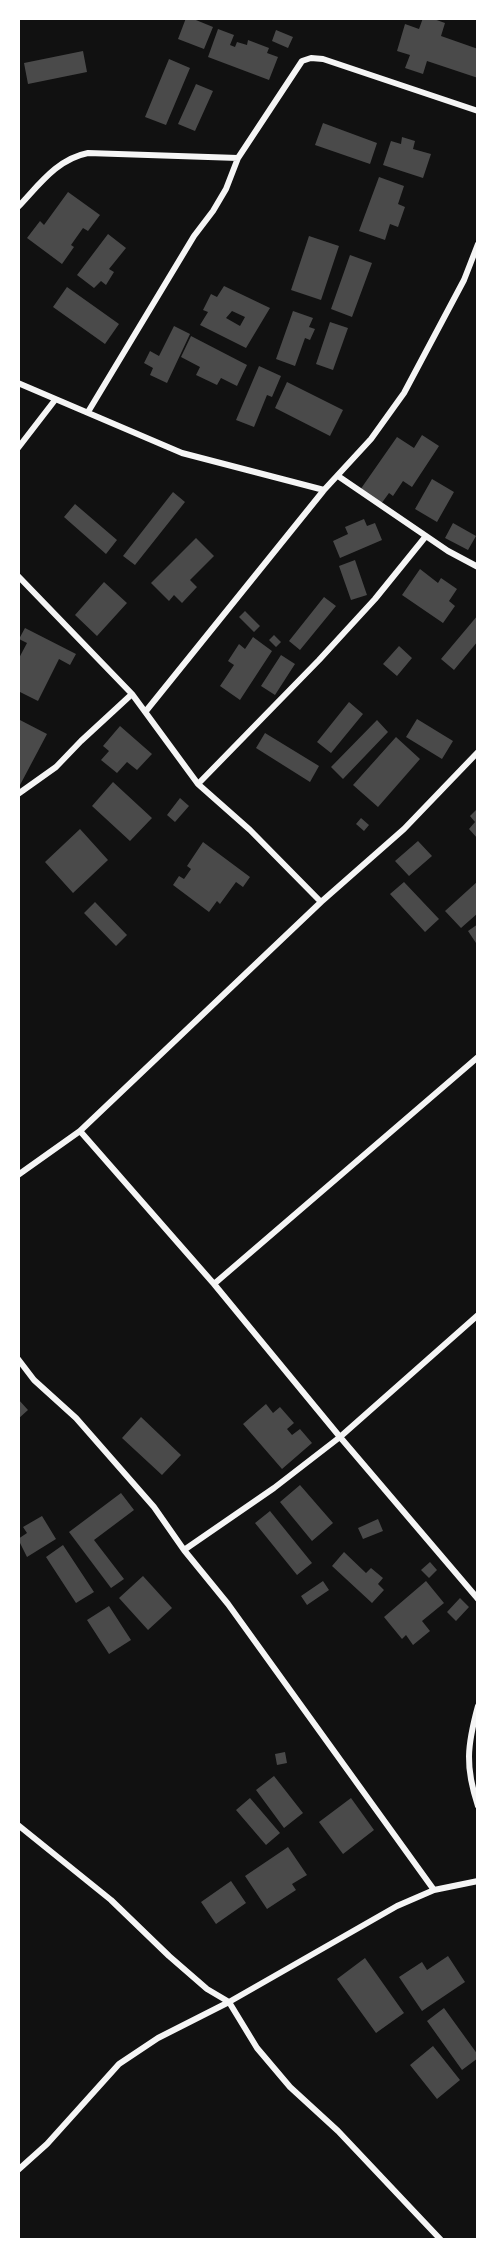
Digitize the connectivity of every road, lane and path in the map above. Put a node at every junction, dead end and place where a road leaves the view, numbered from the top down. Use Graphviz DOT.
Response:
graph roads {
  1 [pos="478,111"];
  2 [pos="238,158"];
  3 [pos="18,207"];
  4 [pos="478,244"];
  5 [pos="18,384"];
  6 [pos="55,400"];
  7 [pos="88,412"];
  8 [pos="18,448"];
  9 [pos="338,476"];
  10 [pos="324,490"];
  11 [pos="426,536"];
  12 [pos="478,567"];
  13 [pos="18,576"];
  14 [pos="132,694"];
  15 [pos="146,711"];
  16 [pos="478,752"];
  17 [pos="198,784"];
  18 [pos="18,794"];
  19 [pos="321,902"];
  20 [pos="478,1057"];
  21 [pos="80,1131"];
  22 [pos="18,1175"];
  23 [pos="214,1284"];
  24 [pos="478,1315"];
  25 [pos="18,1359"];
  26 [pos="340,1437"];
  27 [pos="184,1550"];
  28 [pos="478,1599"];
  29 [pos="478,1706"];
  30 [pos="478,1806"];
  31 [pos="18,1825"];
  32 [pos="478,1881"];
  33 [pos="434,1890"];
  34 [pos="229,2002"];
  35 [pos="18,2170"];
  36 [pos="441,2240"];
  1 -- 2 [label="street"];
  2 -- 3 [label="street"];
  2 -- 7 [label="street"];
  4 -- 9 [label="street"];
  5 -- 6 [label="street"];
  6 -- 7 [label="street"];
  6 -- 8 [label="street"];
  7 -- 10 [label="street"];
  9 -- 10 [label="street"];
  9 -- 11 [label="street"];
  10 -- 15 [label="street"];
  11 -- 12 [label="street"];
  11 -- 17 [label="street"];
  13 -- 14 [label="street"];
  14 -- 15 [label="street"];
  14 -- 18 [label="street"];
  15 -- 17 [label="street"];
  16 -- 19 [label="street"];
  17 -- 19 [label="street"];
  19 -- 21 [label="street"];
  20 -- 23 [label="street"];
  21 -- 22 [label="street"];
  21 -- 23 [label="street"];
  23 -- 26 [label="street"];
  24 -- 26 [label="street"];
  25 -- 27 [label="street"];
  26 -- 27 [label="street"];
  26 -- 28 [label="street"];
  27 -- 33 [label="street"];
  29 -- 30 [label="street"];
  31 -- 34 [label="street"];
  32 -- 33 [label="street"];
  33 -- 34 [label="street"];
  34 -- 35 [label="street"];
  34 -- 36 [label="street"];
}
